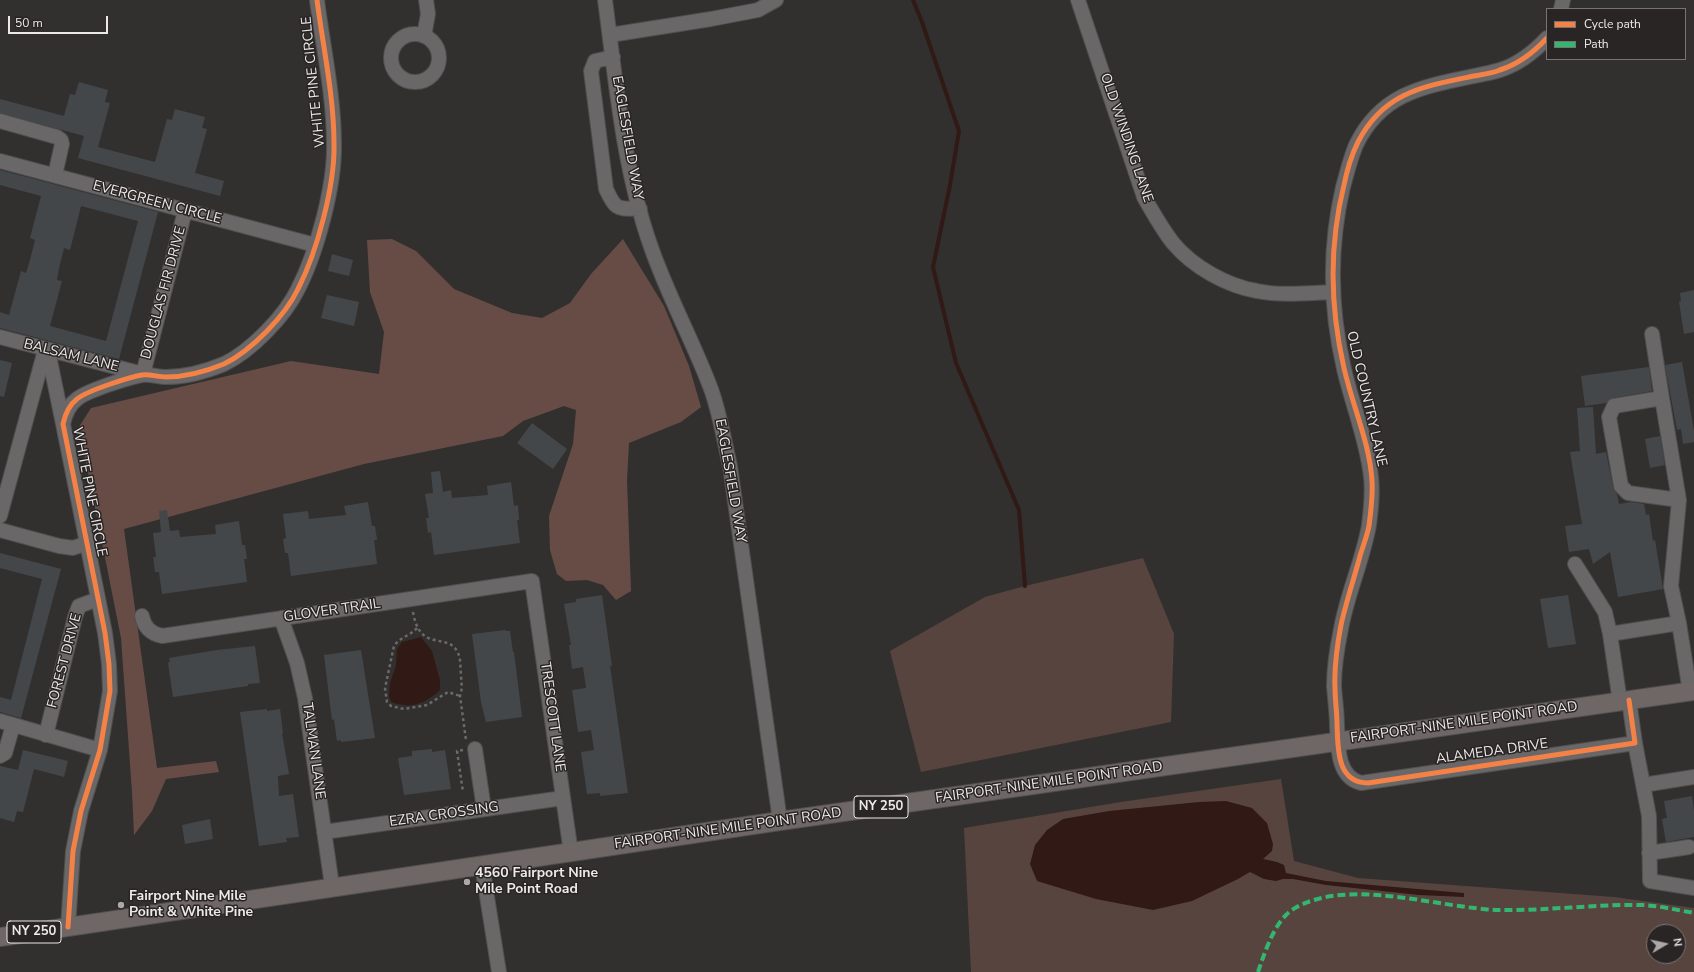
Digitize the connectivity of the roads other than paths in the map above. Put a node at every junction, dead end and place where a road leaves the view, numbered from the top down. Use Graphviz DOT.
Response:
graph roads {
  1 [pos="317,0"];
  2 [pos="426,0"];
  3 [pos="605,0"];
  4 [pos="776,0"];
  5 [pos="1078,0"];
  6 [pos="610,35"];
  7 [pos="424,36"];
  8 [pos="1546,39"];
  9 [pos="613,57"];
  10 [pos="0,121"];
  11 [pos="0,161"];
  12 [pos="54,175"];
  13 [pos="640,209"];
  14 [pos="185,211"];
  15 [pos="315,245"];
  16 [pos="1333,292"];
  17 [pos="1652,334"];
  18 [pos="0,337"];
  19 [pos="47,350"];
  20 [pos="143,374"];
  21 [pos="1662,398"];
  22 [pos="63,424"];
  23 [pos="1679,500"];
  24 [pos="0,516"];
  25 [pos="0,530"];
  26 [pos="87,543"];
  27 [pos="1575,564"];
  28 [pos="532,581"];
  29 [pos="98,599"];
  30 [pos="142,616"];
  31 [pos="281,618"];
  32 [pos="1679,624"];
  33 [pos="1610,634"];
  34 [pos="1692,691"];
  35 [pos="1625,701"];
  36 [pos="6,723"];
  37 [pos="46,735"];
  38 [pos="1338,741"];
  39 [pos="1635,743"];
  40 [pos="475,749"];
  41 [pos="100,750"];
  42 [pos="0,756"];
  43 [pos="1694,777"];
  44 [pos="1643,785"];
  45 [pos="563,798"];
  46 [pos="484,809"];
  47 [pos="780,821"];
  48 [pos="324,832"];
  49 [pos="1689,847"];
  50 [pos="571,853"];
  51 [pos="1649,853"];
  52 [pos="482,865"];
  53 [pos="332,886"];
  54 [pos="1694,888"];
  55 [pos="68,927"];
  56 [pos="0,937"];
  57 [pos="498,972"];
  1 -- 15 [label="street, WHITE PINE CIRCLE"];
  2 -- 7 [label="street"];
  3 -- 6 [label="street, EAGLESFIELD WAY"];
  4 -- 6 [label="street"];
  5 -- 16 [label="street, OLD WINDING LANE"];
  6 -- 9 [label="street, EAGLESFIELD WAY"];
  8 -- 16 [label="street, OLD COUNTRY LANE"];
  9 -- 13 [label="street, EAGLESFIELD WAY"];
  9 -- 13 [label="street"];
  10 -- 12 [label="street"];
  11 -- 12 [label="street, EVERGREEN CIRCLE"];
  12 -- 14 [label="street, EVERGREEN CIRCLE"];
  13 -- 47 [label="street, EAGLESFIELD WAY"];
  14 -- 15 [label="street, EVERGREEN CIRCLE"];
  14 -- 20 [label="street, DOUGLAS FIR DRIVE"];
  15 -- 20 [label="street, WHITE PINE CIRCLE"];
  16 -- 38 [label="street, OLD COUNTRY LANE"];
  17 -- 21 [label="street"];
  18 -- 19 [label="street, BALSAM LANE"];
  19 -- 20 [label="street, BALSAM LANE"];
  19 -- 22 [label="street, WHITE PINE CIRCLE"];
  19 -- 24 [label="street"];
  20 -- 22 [label="street, WHITE PINE CIRCLE"];
  21 -- 23 [label="street"];
  21 -- 23 [label="street"];
  22 -- 26 [label="street, WHITE PINE CIRCLE"];
  23 -- 32 [label="street"];
  25 -- 26 [label="street"];
  26 -- 29 [label="street, WHITE PINE CIRCLE"];
  27 -- 33 [label="street"];
  28 -- 31 [label="street, GLOVER TRAIL"];
  28 -- 45 [label="street, TRESCOTT LANE"];
  29 -- 37 [label="street, FOREST DRIVE"];
  29 -- 41 [label="street, WHITE PINE CIRCLE"];
  30 -- 31 [label="street, GLOVER TRAIL"];
  31 -- 48 [label="street, TALMAN LANE"];
  32 -- 33 [label="street"];
  32 -- 34 [label="street"];
  33 -- 35 [label="street"];
  34 -- 35 [label="main road, FAIRPORT-NINE MILE POINT ROAD / NY 250"];
  35 -- 38 [label="main road, FAIRPORT-NINE MILE POINT ROAD / NY 250"];
  35 -- 39 [label="street"];
  36 -- 37 [label="street"];
  36 -- 42 [label="street"];
  37 -- 41 [label="street"];
  38 -- 39 [label="street, ALAMEDA DRIVE"];
  38 -- 47 [label="main road, FAIRPORT-NINE MILE POINT ROAD / NY 250"];
  39 -- 44 [label="street"];
  40 -- 46 [label="street"];
  41 -- 55 [label="street, WHITE PINE CIRCLE"];
  43 -- 44 [label="street"];
  44 -- 51 [label="street"];
  45 -- 46 [label="street, EZRA CROSSING"];
  45 -- 50 [label="street, TRESCOTT LANE"];
  46 -- 48 [label="street, EZRA CROSSING"];
  47 -- 50 [label="main road, FAIRPORT-NINE MILE POINT ROAD / NY 250"];
  48 -- 53 [label="street, TALMAN LANE"];
  49 -- 51 [label="street"];
  50 -- 52 [label="main road, FAIRPORT-NINE MILE POINT ROAD / NY 250"];
  51 -- 54 [label="street"];
  52 -- 53 [label="main road, FAIRPORT-NINE MILE POINT ROAD / NY 250"];
  52 -- 57 [label="street"];
  53 -- 55 [label="main road, FAIRPORT-NINE MILE POINT ROAD / NY 250"];
  55 -- 56 [label="main road, FAIRPORT-NINE MILE POINT ROAD / NY 250"];
}
